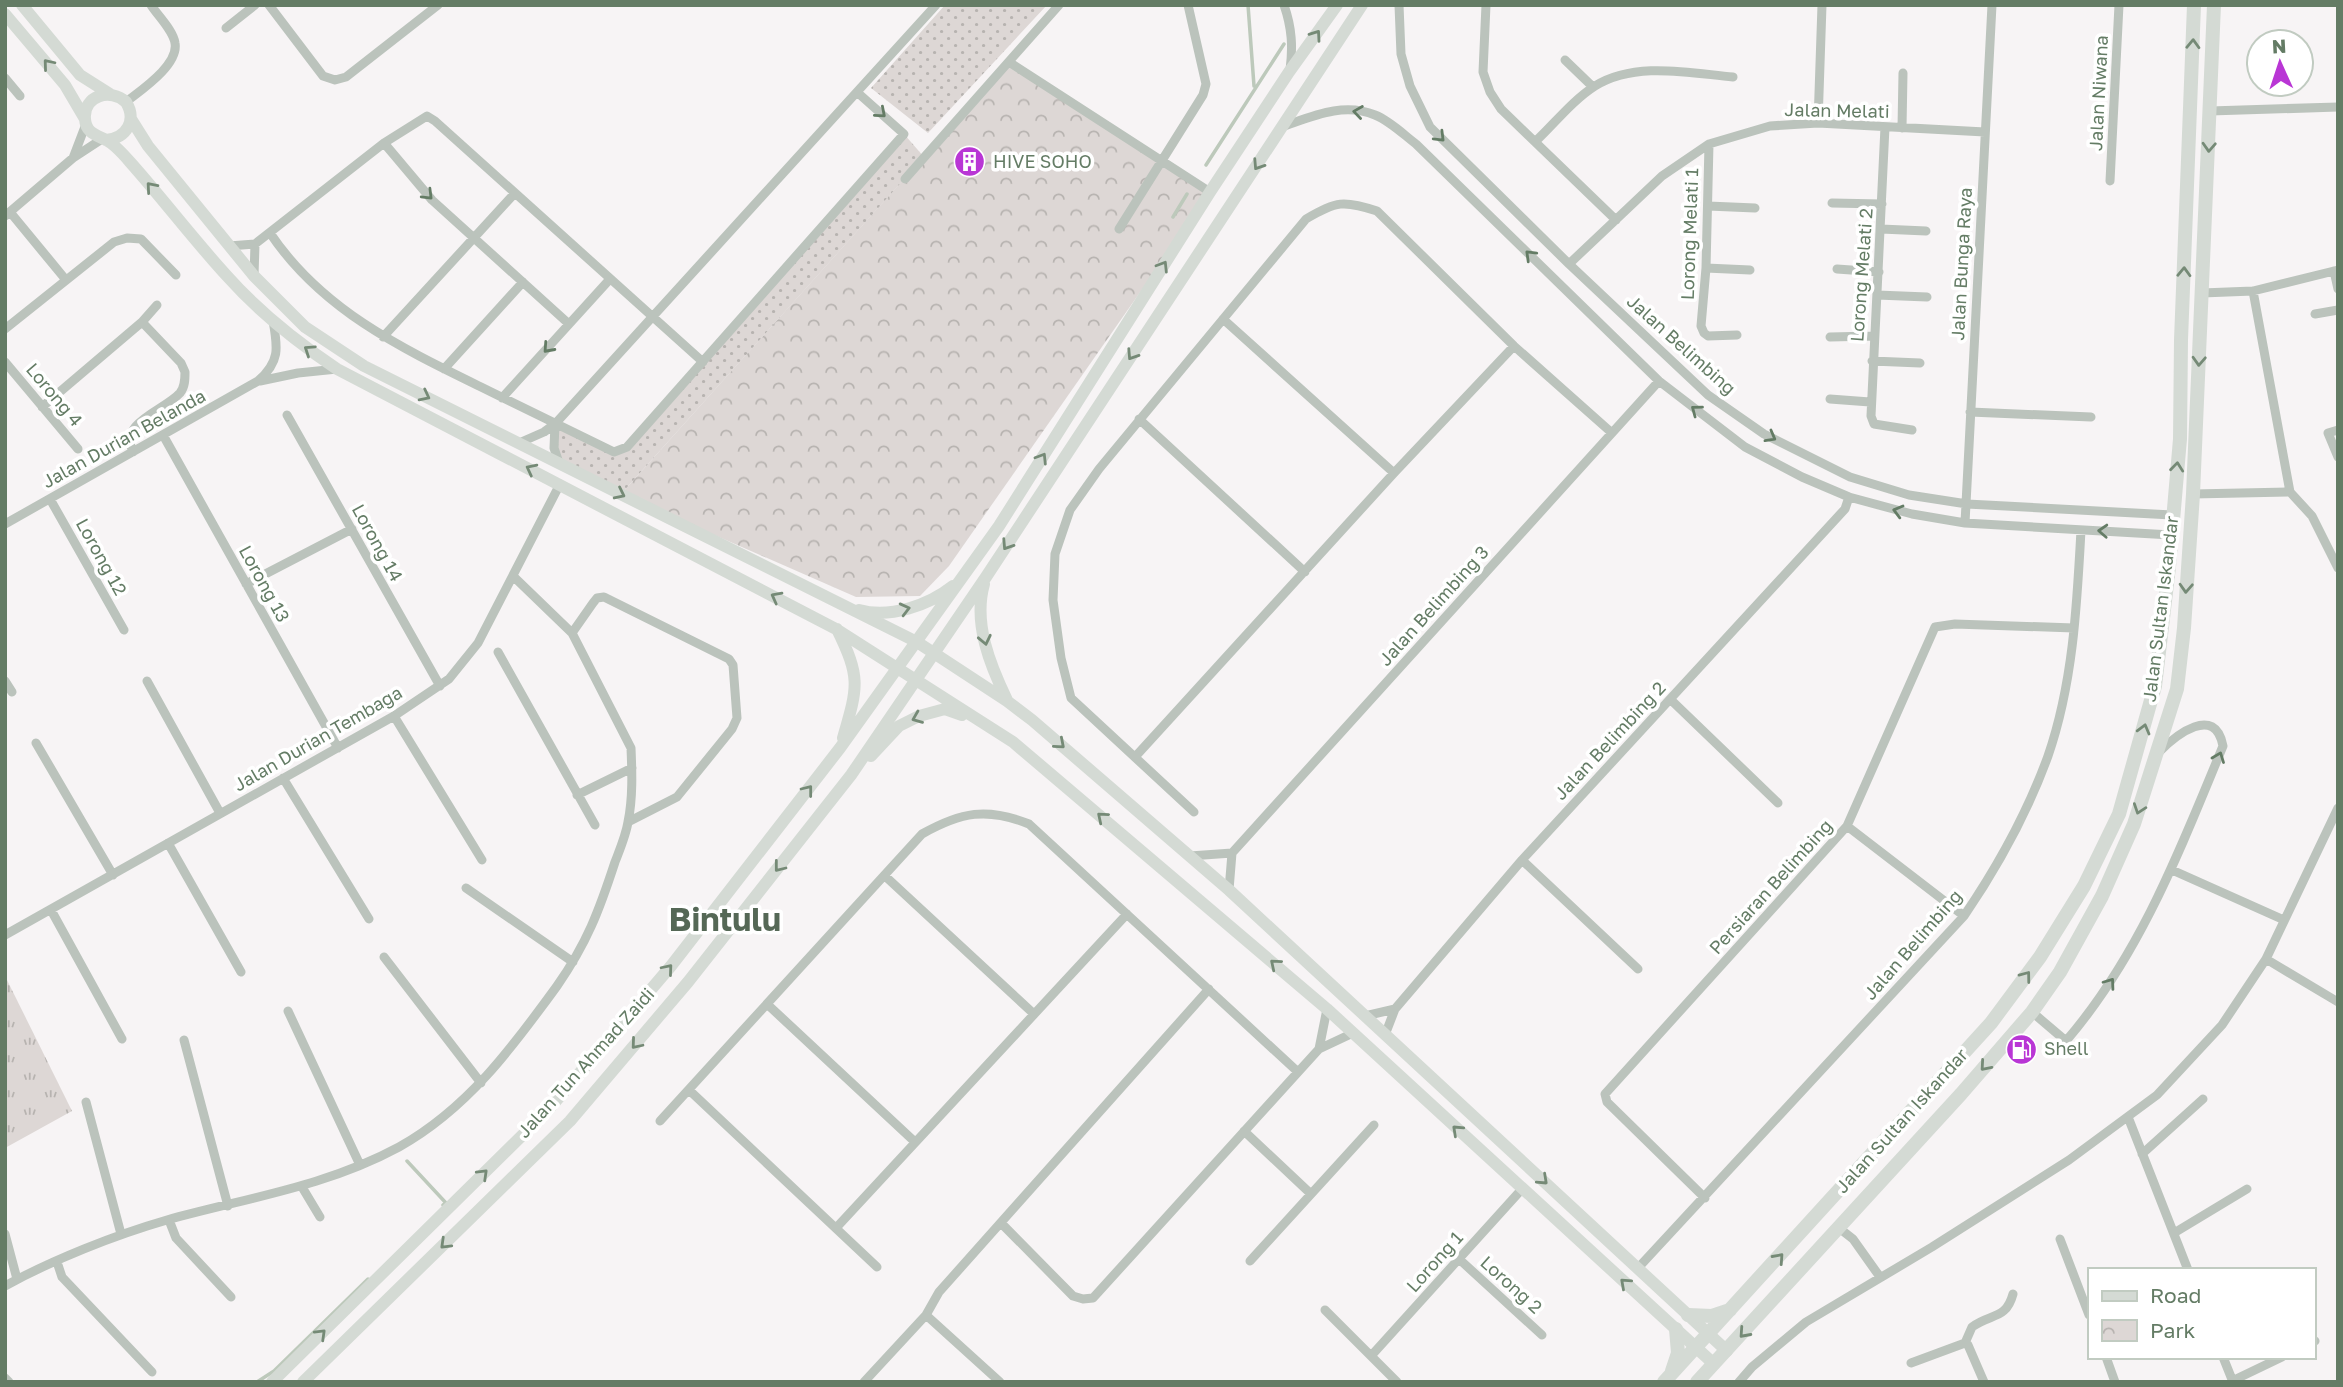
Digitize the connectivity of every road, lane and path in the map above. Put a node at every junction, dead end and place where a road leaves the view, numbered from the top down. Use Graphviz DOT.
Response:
graph roads {
  1 [pos="22,5"];
  2 [pos="151,5"];
  3 [pos="255,5"];
  4 [pos="269,5"];
  5 [pos="438,5"];
  6 [pos="936,5"];
  7 [pos="1059,5"];
  8 [pos="1188,5"];
  9 [pos="1284,5"];
  10 [pos="1337,5"];
  11 [pos="1362,5"];
  12 [pos="1399,5"];
  13 [pos="1486,5"];
  14 [pos="1822,5"];
  15 [pos="1992,5"];
  16 [pos="2119,5"];
  17 [pos="2194,5"];
  18 [pos="2214,5"];
  19 [pos="5,14"];
  20 [pos="226,28"];
  21 [pos="1565,60"];
  22 [pos="1009,62"];
  23 [pos="1289,72"];
  24 [pos="1903,73"];
  25 [pos="1733,77"];
  26 [pos="5,78"];
  27 [pos="1593,87"];
  28 [pos="858,93"];
  29 [pos="110,94"];
  30 [pos="20,96"];
  31 [pos="126,102"];
  32 [pos="2338,107"];
  33 [pos="2210,111"];
  34 [pos="131,118"];
  35 [pos="85,122"];
  36 [pos="1818,123"];
  37 [pos="1283,126"];
  38 [pos="1885,127"];
  39 [pos="1902,128"];
  40 [pos="1985,132"];
  41 [pos="104,139"];
  42 [pos="1536,141"];
  43 [pos="384,143"];
  44 [pos="1709,144"];
  45 [pos="73,158"];
  46 [pos="1162,161"];
  47 [pos="905,179"];
  48 [pos="2110,181"];
  49 [pos="1210,192"];
  50 [pos="515,193"];
  51 [pos="1832,203"];
  52 [pos="1882,204"];
  53 [pos="1708,206"];
  54 [pos="1755,208"];
  55 [pos="8,214"];
  56 [pos="1616,220"];
  57 [pos="1119,229"];
  58 [pos="1881,229"];
  59 [pos="1926,231"];
  60 [pos="270,233"];
  61 [pos="474,237"];
  62 [pos="256,244"];
  63 [pos="229,246"];
  64 [pos="1569,264"];
  65 [pos="1706,268"];
  66 [pos="1837,269"];
  67 [pos="1750,270"];
  68 [pos="2336,270"];
  69 [pos="1879,272"];
  70 [pos="176,275"];
  71 [pos="254,276"];
  72 [pos="610,279"];
  73 [pos="66,280"];
  74 [pos="523,282"];
  75 [pos="2338,289"];
  76 [pos="2253,291"];
  77 [pos="2202,293"];
  78 [pos="1877,295"];
  79 [pos="1927,297"];
  80 [pos="157,305"];
  81 [pos="2338,310"];
  82 [pos="2315,314"];
  83 [pos="652,317"];
  84 [pos="1223,319"];
  85 [pos="273,320"];
  86 [pos="142,322"];
  87 [pos="569,324"];
  88 [pos="5,329"];
  89 [pos="1737,335"];
  90 [pos="1873,336"];
  91 [pos="383,337"];
  92 [pos="1830,337"];
  93 [pos="1514,346"];
  94 [pos="1872,361"];
  95 [pos="5,362"];
  96 [pos="703,362"];
  97 [pos="1920,363"];
  98 [pos="337,369"];
  99 [pos="444,369"];
  100 [pos="258,381"];
  101 [pos="1659,381"];
  102 [pos="502,398"];
  103 [pos="1830,399"];
  104 [pos="1870,402"];
  105 [pos="42,407"];
  106 [pos="1970,412"];
  107 [pos="287,415"];
  108 [pos="2091,417"];
  109 [pos="1139,419"];
  110 [pos="555,424"];
  111 [pos="1912,430"];
  112 [pos="2338,430"];
  113 [pos="1612,433"];
  114 [pos="163,435"];
  115 [pos="519,443"];
  116 [pos="78,449"];
  117 [pos="133,452"];
  118 [pos="2338,457"];
  119 [pos="559,463"];
  120 [pos="1394,473"];
  121 [pos="560,484"];
  122 [pos="2290,492"];
  123 [pos="2193,494"];
  124 [pos="1849,497"];
  125 [pos="50,499"];
  126 [pos="1967,504"];
  127 [pos="2172,515"];
  128 [pos="1965,523"];
  129 [pos="5,524"];
  130 [pos="352,529"];
  131 [pos="2081,530"];
  132 [pos="2171,535"];
  133 [pos="2338,568"];
  134 [pos="1305,572"];
  135 [pos="513,576"];
  136 [pos="965,577"];
  137 [pos="986,577"];
  138 [pos="246,584"];
  139 [pos="839,603"];
  140 [pos="2074,628"];
  141 [pos="836,629"];
  142 [pos="124,630"];
  143 [pos="572,633"];
  144 [pos="917,642"];
  145 [pos="498,652"];
  146 [pos="935,652"];
  147 [pos="897,669"];
  148 [pos="5,681"];
  149 [pos="147,681"];
  150 [pos="915,681"];
  151 [pos="440,686"];
  152 [pos="12,692"];
  153 [pos="1670,699"];
  154 [pos="1007,701"];
  155 [pos="394,716"];
  156 [pos="982,722"];
  157 [pos="36,743"];
  158 [pos="338,748"];
  159 [pos="839,748"];
  160 [pos="2159,752"];
  161 [pos="1135,757"];
  162 [pos="632,768"];
  163 [pos="851,775"];
  164 [pos="283,778"];
  165 [pos="577,795"];
  166 [pos="1778,803"];
  167 [pos="2338,808"];
  168 [pos="1194,812"];
  169 [pos="220,813"];
  170 [pos="628,822"];
  171 [pos="595,825"];
  172 [pos="1847,826"];
  173 [pos="168,843"];
  174 [pos="1232,853"];
  175 [pos="1190,856"];
  176 [pos="482,860"];
  177 [pos="1522,860"];
  178 [pos="2172,870"];
  179 [pos="113,875"];
  180 [pos="885,876"];
  181 [pos="466,888"];
  182 [pos="1229,890"];
  183 [pos="51,910"];
  184 [pos="1127,914"];
  185 [pos="1964,916"];
  186 [pos="369,919"];
  187 [pos="2284,920"];
  188 [pos="5,935"];
  189 [pos="384,957"];
  190 [pos="2266,959"];
  191 [pos="573,962"];
  192 [pos="1638,969"];
  193 [pos="242,972"];
  194 [pos="1209,989"];
  195 [pos="2338,1002"];
  196 [pos="767,1004"];
  197 [pos="1327,1009"];
  198 [pos="1395,1009"];
  199 [pos="288,1010"];
  200 [pos="2032,1012"];
  201 [pos="1034,1014"];
  202 [pos="1365,1016"];
  203 [pos="1353,1033"];
  204 [pos="1385,1034"];
  205 [pos="122,1040"];
  206 [pos="184,1041"];
  207 [pos="1319,1049"];
  208 [pos="1298,1072"];
  209 [pos="481,1083"];
  210 [pos="689,1090"];
  211 [pos="2203,1099"];
  212 [pos="86,1102"];
  213 [pos="2128,1117"];
  214 [pos="660,1121"];
  215 [pos="1374,1125"];
  216 [pos="1244,1131"];
  217 [pos="915,1142"];
  218 [pos="2142,1154"];
  219 [pos="359,1165"];
  220 [pos="302,1187"];
  221 [pos="1522,1189"];
  222 [pos="2247,1189"];
  223 [pos="1311,1194"];
  224 [pos="1705,1198"];
  225 [pos="228,1206"];
  226 [pos="320,1217"];
  227 [pos="169,1220"];
  228 [pos="1001,1223"];
  229 [pos="836,1228"];
  230 [pos="1839,1228"];
  231 [pos="2174,1233"];
  232 [pos="5,1234"];
  233 [pos="121,1234"];
  234 [pos="2060,1239"];
  235 [pos="1459,1259"];
  236 [pos="1250,1261"];
  237 [pos="57,1262"];
  238 [pos="877,1267"];
  239 [pos="1639,1268"];
  240 [pos="2187,1268"];
  241 [pos="1880,1277"];
  242 [pos="17,1279"];
  243 [pos="5,1286"];
  244 [pos="2013,1294"];
  245 [pos="231,1297"];
  246 [pos="1733,1308"];
  247 [pos="1325,1310"];
  248 [pos="2088,1312"];
  249 [pos="926,1315"];
  250 [pos="1688,1315"];
  251 [pos="1676,1329"];
  252 [pos="1709,1334"];
  253 [pos="1542,1335"];
  254 [pos="1965,1343"];
  255 [pos="1697,1347"];
  256 [pos="1727,1352"];
  257 [pos="1371,1356"];
  258 [pos="2107,1359"];
  259 [pos="2224,1359"];
  260 [pos="2278,1359"];
  261 [pos="1911,1363"];
  262 [pos="1714,1364"];
  263 [pos="152,1372"];
  264 [pos="1667,1378"];
  265 [pos="272,1382"];
  266 [pos="303,1382"];
  267 [pos="864,1382"];
  268 [pos="1000,1382"];
  269 [pos="1397,1382"];
  270 [pos="1697,1382"];
  271 [pos="1739,1382"];
  272 [pos="1983,1382"];
  273 [pos="2115,1382"];
  274 [pos="2232,1382"];
  1 -- 29 [label="street"];
  2 -- 31 [label="street"];
  3 -- 20 [label="street"];
  4 -- 5 [label="street"];
  6 -- 28 [label="street"];
  7 -- 22 [label="street"];
  8 -- 46 [label="street"];
  9 -- 23 [label="street"];
  23 -- 10 [label="street, Jalan Tun Ahmad Zaidi, one-way"];
  11 -- 37 [label="street"];
  12 -- 64 [label="street, Jalan Belimbing, one-way"];
  13 -- 42 [label="street"];
  14 -- 36 [label="street"];
  15 -- 40 [label="street, Jalan Bunga Raya"];
  16 -- 48 [label="street, Jalan Niwana"];
  127 -- 17 [label="main road, Jalan Sultan Iskandar, one-way"];
  18 -- 33 [label="main road, Jalan Sultan Iskandar"];
  35 -- 19 [label="street, one-way"];
  21 -- 27 [label="street"];
  22 -- 46 [label="street"];
  22 -- 47 [label="street"];
  23 -- 49 [label="street, Jalan Tun Ahmad Zaidi"];
  24 -- 39 [label="street"];
  25 -- 27 [label="street"];
  26 -- 30 [label="street"];
  27 -- 42 [label="street"];
  28 -- 83 [label="street"];
  28 -- 96 [label="street, one-way"];
  29 -- 31 [label="street"];
  29 -- 35 [label="street"];
  31 -- 34 [label="street"];
  32 -- 33 [label="street"];
  33 -- 77 [label="main road, Jalan Sultan Iskandar, one-way"];
  34 -- 41 [label="street"];
  34 -- 63 [label="street"];
  35 -- 41 [label="street"];
  35 -- 45 [label="street"];
  36 -- 38 [label="street, Jalan Melati"];
  36 -- 44 [label="street, Jalan Melati"];
  101 -- 37 [label="street, one-way"];
  37 -- 137 [label="street, one-way"];
  38 -- 39 [label="street, Jalan Melati"];
  38 -- 52 [label="street, Lorong Melati 2"];
  39 -- 40 [label="street, Jalan Melati"];
  40 -- 106 [label="street, Jalan Bunga Raya"];
  41 -- 45 [label="street"];
  85 -- 41 [label="street, one-way"];
  42 -- 56 [label="street"];
  43 -- 50 [label="street"];
  43 -- 60 [label="street"];
  43 -- 61 [label="street, one-way"];
  44 -- 53 [label="street, Lorong Melati 1"];
  44 -- 56 [label="street, Jalan Melati"];
  45 -- 55 [label="street"];
  46 -- 49 [label="street"];
  46 -- 57 [label="street"];
  136 -- 49 [label="street, Jalan Tun Ahmad Zaidi, one-way"];
  50 -- 61 [label="street"];
  50 -- 72 [label="street"];
  51 -- 52 [label="street"];
  52 -- 58 [label="street, Lorong Melati 2"];
  53 -- 54 [label="street"];
  53 -- 65 [label="street, Lorong Melati 1"];
  55 -- 73 [label="street"];
  56 -- 64 [label="street, Jalan Melati"];
  58 -- 59 [label="street"];
  58 -- 69 [label="street, Lorong Melati 2"];
  60 -- 62 [label="street"];
  60 -- 91 [label="street"];
  61 -- 74 [label="street"];
  61 -- 91 [label="street"];
  62 -- 63 [label="street"];
  62 -- 71 [label="street"];
  63 -- 71 [label="street"];
  64 -- 126 [label="street, Jalan Belimbing, one-way"];
  65 -- 67 [label="street"];
  65 -- 89 [label="street, Lorong Melati 1"];
  66 -- 69 [label="street"];
  68 -- 75 [label="street"];
  68 -- 76 [label="street"];
  69 -- 78 [label="street, Lorong Melati 2"];
  70 -- 73 [label="street"];
  71 -- 115 [label="street, one-way"];
  72 -- 83 [label="street"];
  72 -- 87 [label="street"];
  73 -- 88 [label="street"];
  74 -- 87 [label="street"];
  74 -- 99 [label="street"];
  76 -- 77 [label="street"];
  76 -- 122 [label="street"];
  77 -- 123 [label="main road, Jalan Sultan Iskandar, one-way"];
  78 -- 79 [label="street"];
  78 -- 90 [label="street, Lorong Melati 2"];
  80 -- 86 [label="street"];
  81 -- 82 [label="street"];
  83 -- 96 [label="street"];
  83 -- 110 [label="street"];
  84 -- 93 [label="street"];
  84 -- 109 [label="street"];
  84 -- 120 [label="street"];
  98 -- 85 [label="street, one-way"];
  85 -- 100 [label="street"];
  86 -- 105 [label="street"];
  86 -- 117 [label="street"];
  87 -- 102 [label="street, one-way"];
  90 -- 92 [label="street"];
  90 -- 94 [label="street, Lorong Melati 2"];
  91 -- 99 [label="street"];
  93 -- 113 [label="street"];
  93 -- 120 [label="street"];
  94 -- 97 [label="street"];
  94 -- 104 [label="street, Lorong Melati 2"];
  95 -- 105 [label="street, Lorong 4"];
  96 -- 110 [label="street"];
  98 -- 100 [label="street"];
  121 -- 98 [label="street, one-way"];
  99 -- 102 [label="street"];
  100 -- 114 [label="street, Jalan Durian Belanda"];
  101 -- 113 [label="street, Jalan Belimbing 3"];
  124 -- 101 [label="street, one-way"];
  102 -- 110 [label="street"];
  103 -- 104 [label="street"];
  104 -- 111 [label="street, Lorong Melati 2"];
  105 -- 116 [label="street, Lorong 4"];
  106 -- 108 [label="street"];
  106 -- 126 [label="street, Jalan Bunga Raya"];
  107 -- 130 [label="street, Lorong 14"];
  109 -- 134 [label="street"];
  109 -- 161 [label="street"];
  110 -- 115 [label="street"];
  110 -- 119 [label="street"];
  112 -- 118 [label="street"];
  113 -- 174 [label="street, Jalan Belimbing 3"];
  114 -- 117 [label="street, Jalan Durian Belanda"];
  114 -- 138 [label="street, Lorong 13"];
  115 -- 119 [label="street"];
  117 -- 125 [label="street, Jalan Durian Belanda"];
  119 -- 139 [label="street, one-way"];
  120 -- 134 [label="street"];
  121 -- 135 [label="street, Jalan Durian Tembaga"];
  141 -- 121 [label="street, one-way"];
  122 -- 123 [label="street"];
  122 -- 133 [label="street"];
  123 -- 160 [label="main road, Jalan Sultan Iskandar, one-way"];
  128 -- 124 [label="street, one-way"];
  124 -- 153 [label="street, Jalan Belimbing 2"];
  125 -- 129 [label="street, Jalan Durian Belanda"];
  125 -- 142 [label="street, Lorong 12"];
  126 -- 127 [label="street, Jalan Belimbing"];
  126 -- 128 [label="street, Jalan Bunga Raya"];
  127 -- 132 [label="main road, Jalan Sultan Iskandar"];
  128 -- 131 [label="street"];
  130 -- 138 [label="street"];
  130 -- 151 [label="street, Lorong 14"];
  132 -- 131 [label="street, one-way"];
  131 -- 140 [label="street, Jalan Belimbing"];
  246 -- 132 [label="main road, Jalan Sultan Iskandar, one-way"];
  134 -- 161 [label="street"];
  135 -- 143 [label="street"];
  135 -- 151 [label="street, Jalan Durian Tembaga"];
  139 -- 136 [label="street, one-way"];
  136 -- 144 [label="street, Jalan Tun Ahmad Zaidi"];
  137 -- 146 [label="street"];
  137 -- 154 [label="street, one-way"];
  138 -- 158 [label="street, Lorong 13"];
  139 -- 144 [label="street"];
  140 -- 172 [label="street, Persiaran Belimbing"];
  140 -- 185 [label="street, Jalan Belimbing"];
  141 -- 147 [label="street"];
  141 -- 159 [label="street"];
  143 -- 162 [label="street"];
  143 -- 170 [label="street"];
  144 -- 146 [label="street"];
  144 -- 147 [label="street, Jalan Tun Ahmad Zaidi"];
  145 -- 165 [label="street"];
  146 -- 150 [label="street"];
  146 -- 154 [label="street"];
  147 -- 150 [label="street"];
  147 -- 159 [label="street, Jalan Tun Ahmad Zaidi"];
  148 -- 152 [label="street"];
  149 -- 169 [label="street"];
  150 -- 156 [label="street"];
  150 -- 163 [label="street"];
  151 -- 155 [label="street, Jalan Durian Tembaga"];
  153 -- 166 [label="street"];
  153 -- 177 [label="street, Jalan Belimbing 2"];
  154 -- 175 [label="street, one-way"];
  155 -- 158 [label="street, Jalan Durian Tembaga"];
  155 -- 176 [label="street"];
  156 -- 163 [label="street, one-way"];
  197 -- 156 [label="street, one-way"];
  157 -- 179 [label="street"];
  158 -- 164 [label="street, Jalan Durian Tembaga"];
  265 -- 159 [label="street, Jalan Tun Ahmad Zaidi, one-way"];
  178 -- 160 [label="street, one-way"];
  160 -- 200 [label="main road, Jalan Sultan Iskandar, one-way"];
  161 -- 168 [label="street"];
  162 -- 165 [label="street"];
  162 -- 170 [label="street"];
  163 -- 266 [label="street, Jalan Tun Ahmad Zaidi, one-way"];
  164 -- 169 [label="street, Jalan Durian Tembaga"];
  164 -- 186 [label="street"];
  165 -- 171 [label="street"];
  167 -- 187 [label="street"];
  169 -- 173 [label="street, Jalan Durian Tembaga"];
  170 -- 191 [label="street"];
  172 -- 185 [label="street"];
  172 -- 224 [label="street, Persiaran Belimbing"];
  173 -- 179 [label="street, Jalan Durian Tembaga"];
  173 -- 193 [label="street"];
  174 -- 175 [label="street"];
  174 -- 182 [label="street"];
  175 -- 182 [label="street"];
  177 -- 192 [label="street"];
  177 -- 198 [label="street, Jalan Belimbing 2"];
  178 -- 187 [label="street"];
  200 -- 178 [label="street, one-way"];
  179 -- 183 [label="street, Jalan Durian Tembaga"];
  180 -- 184 [label="street"];
  180 -- 196 [label="street"];
  180 -- 201 [label="street"];
  181 -- 191 [label="street"];
  182 -- 202 [label="street"];
  183 -- 188 [label="street, Jalan Durian Tembaga"];
  183 -- 205 [label="street"];
  184 -- 194 [label="street"];
  184 -- 201 [label="street"];
  185 -- 224 [label="street, Jalan Belimbing"];
  187 -- 190 [label="street"];
  189 -- 209 [label="street"];
  190 -- 195 [label="street"];
  190 -- 213 [label="street"];
  191 -- 209 [label="street"];
  194 -- 208 [label="street"];
  194 -- 228 [label="street"];
  196 -- 210 [label="street"];
  196 -- 217 [label="street"];
  197 -- 203 [label="street"];
  197 -- 207 [label="street"];
  198 -- 202 [label="street"];
  198 -- 204 [label="street, Jalan Belimbing 2"];
  199 -- 219 [label="street"];
  200 -- 230 [label="main road, Jalan Sultan Iskandar, one-way"];
  201 -- 217 [label="street"];
  202 -- 204 [label="street"];
  203 -- 207 [label="street"];
  221 -- 203 [label="street, one-way"];
  204 -- 239 [label="street, one-way"];
  206 -- 225 [label="street"];
  207 -- 208 [label="street"];
  208 -- 216 [label="street"];
  209 -- 219 [label="street"];
  210 -- 214 [label="street"];
  210 -- 229 [label="street"];
  211 -- 218 [label="street"];
  212 -- 233 [label="street"];
  213 -- 218 [label="street"];
  213 -- 241 [label="street"];
  215 -- 223 [label="street"];
  216 -- 223 [label="street"];
  216 -- 228 [label="street"];
  217 -- 229 [label="street"];
  218 -- 231 [label="street"];
  219 -- 220 [label="street"];
  220 -- 225 [label="street"];
  220 -- 226 [label="street"];
  221 -- 235 [label="street, Lorong 1"];
  251 -- 221 [label="street, one-way"];
  222 -- 231 [label="street"];
  223 -- 236 [label="street"];
  224 -- 239 [label="street, Jalan Belimbing"];
  225 -- 227 [label="street"];
  227 -- 233 [label="street"];
  227 -- 245 [label="street"];
  228 -- 249 [label="street"];
  229 -- 238 [label="street"];
  230 -- 241 [label="street"];
  230 -- 256 [label="main road, Jalan Sultan Iskandar, one-way"];
  231 -- 240 [label="street"];
  232 -- 242 [label="street"];
  233 -- 237 [label="street"];
  234 -- 248 [label="street"];
  235 -- 253 [label="street, Lorong 2"];
  235 -- 257 [label="street, Lorong 1"];
  237 -- 242 [label="street"];
  237 -- 263 [label="street"];
  239 -- 250 [label="street"];
  241 -- 271 [label="street"];
  242 -- 243 [label="street"];
  244 -- 254 [label="street"];
  246 -- 250 [label="main road"];
  246 -- 252 [label="main road, Jalan Sultan Iskandar"];
  247 -- 257 [label="street"];
  249 -- 267 [label="street"];
  249 -- 268 [label="street"];
  250 -- 252 [label="street"];
  251 -- 255 [label="street"];
  251 -- 264 [label="main road"];
  252 -- 255 [label="main road, Jalan Sultan Iskandar"];
  252 -- 256 [label="street"];
  254 -- 261 [label="street"];
  254 -- 272 [label="street"];
  255 -- 262 [label="street"];
  255 -- 264 [label="main road, Jalan Sultan Iskandar"];
  256 -- 262 [label="main road, Jalan Sultan Iskandar"];
  257 -- 269 [label="street"];
  258 -- 273 [label="street"];
  259 -- 274 [label="street"];
  260 -- 274 [label="street"];
  262 -- 270 [label="main road, Jalan Sultan Iskandar"];
}
